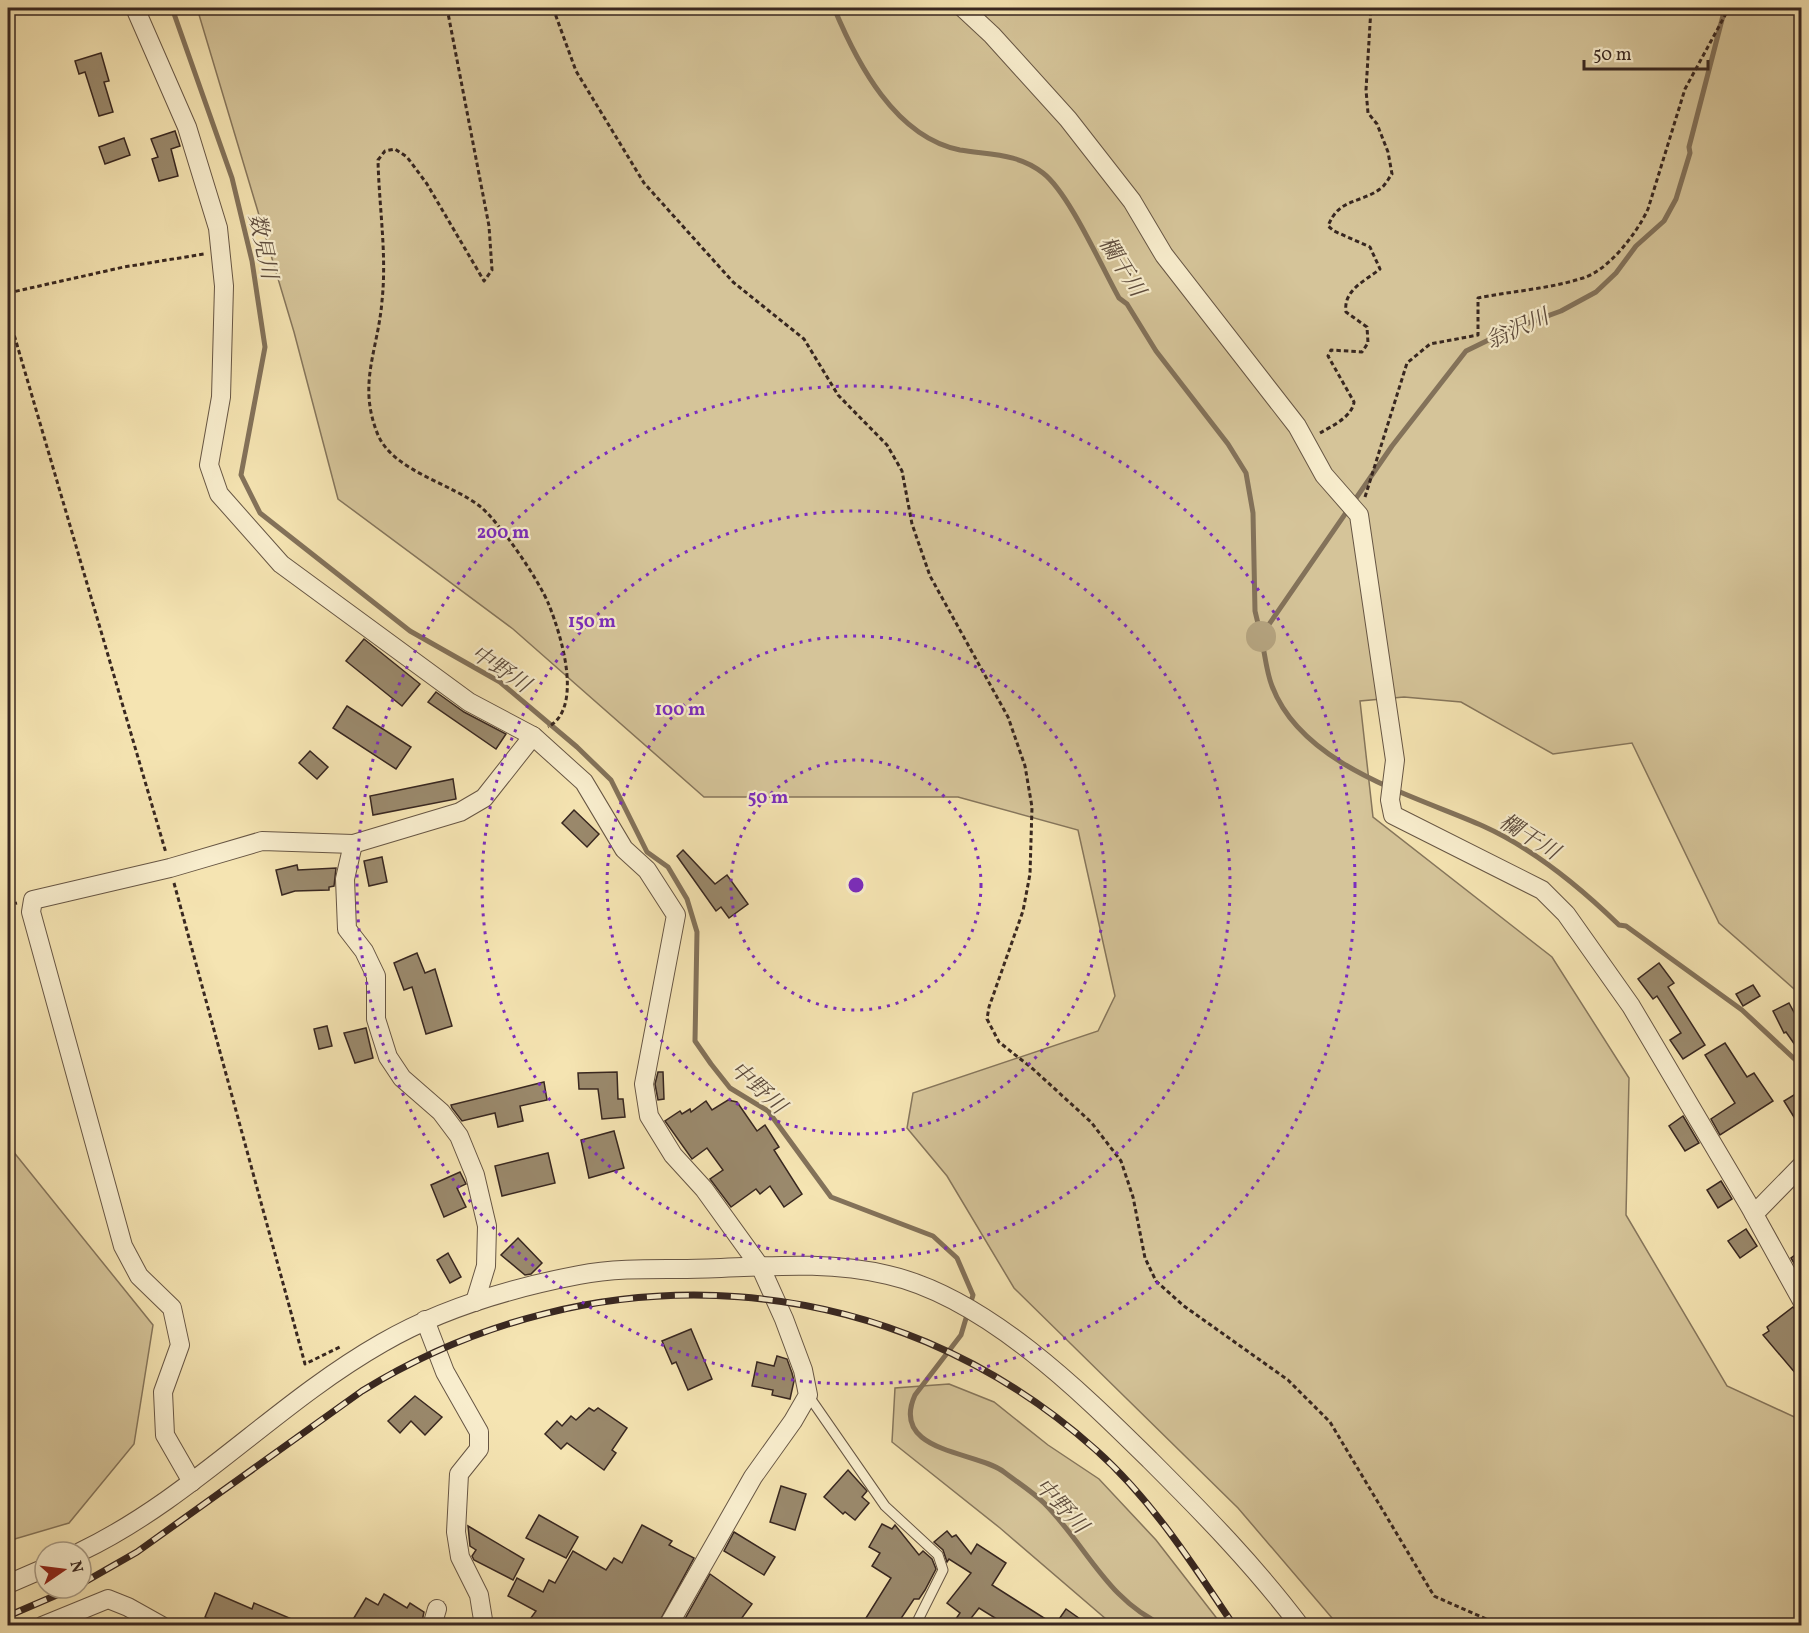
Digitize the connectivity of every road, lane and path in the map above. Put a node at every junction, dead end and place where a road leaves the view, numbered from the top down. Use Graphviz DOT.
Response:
graph roads {
  1 [pos="135,8"];
  2 [pos="447,8"];
  3 [pos="553,8"];
  4 [pos="963,8"];
  5 [pos="1371,8"];
  6 [pos="1729,8"];
  7 [pos="220,252"];
  8 [pos="8,293"];
  9 [pos="8,314"];
  10 [pos="1306,442"];
  11 [pos="1359,515"];
  12 [pos="533,736"];
  13 [pos="353,844"];
  14 [pos="170,868"];
  15 [pos="1802,1165"];
  16 [pos="1754,1214"];
  17 [pos="760,1268"];
  18 [pos="1802,1301"];
  19 [pos="475,1302"];
  20 [pos="425,1320"];
  21 [pos="348,1343"];
  22 [pos="808,1395"];
  23 [pos="192,1482"];
  24 [pos="93,1545"];
  25 [pos="33,1573"];
  26 [pos="8,1584"];
  27 [pos="42,1626"];
  28 [pos="162,1626"];
  29 [pos="484,1626"];
  30 [pos="669,1626"];
  31 [pos="915,1626"];
  32 [pos="1300,1626"];
  33 [pos="1502,1626"];
  1 -- 7 [label="street"];
  2 -- 12 [label="path"];
  3 -- 33 [label="path"];
  4 -- 10 [label="street"];
  5 -- 10 [label="path"];
  6 -- 11 [label="path"];
  7 -- 8 [label="path"];
  7 -- 12 [label="street"];
  9 -- 14 [label="path"];
  10 -- 11 [label="street"];
  11 -- 16 [label="street"];
  12 -- 13 [label="street"];
  12 -- 17 [label="street"];
  13 -- 14 [label="street"];
  13 -- 19 [label="street"];
  14 -- 21 [label="path"];
  14 -- 23 [label="street"];
  15 -- 16 [label="street"];
  16 -- 18 [label="street"];
  17 -- 19 [label="street"];
  17 -- 22 [label="street"];
  17 -- 32 [label="street"];
  19 -- 20 [label="street"];
  20 -- 23 [label="street"];
  20 -- 29 [label="street"];
  22 -- 30 [label="street"];
  22 -- 31 [label="lane"];
  23 -- 24 [label="street"];
  25 -- 26 [label="street"];
  27 -- 28 [label="street"];
}
